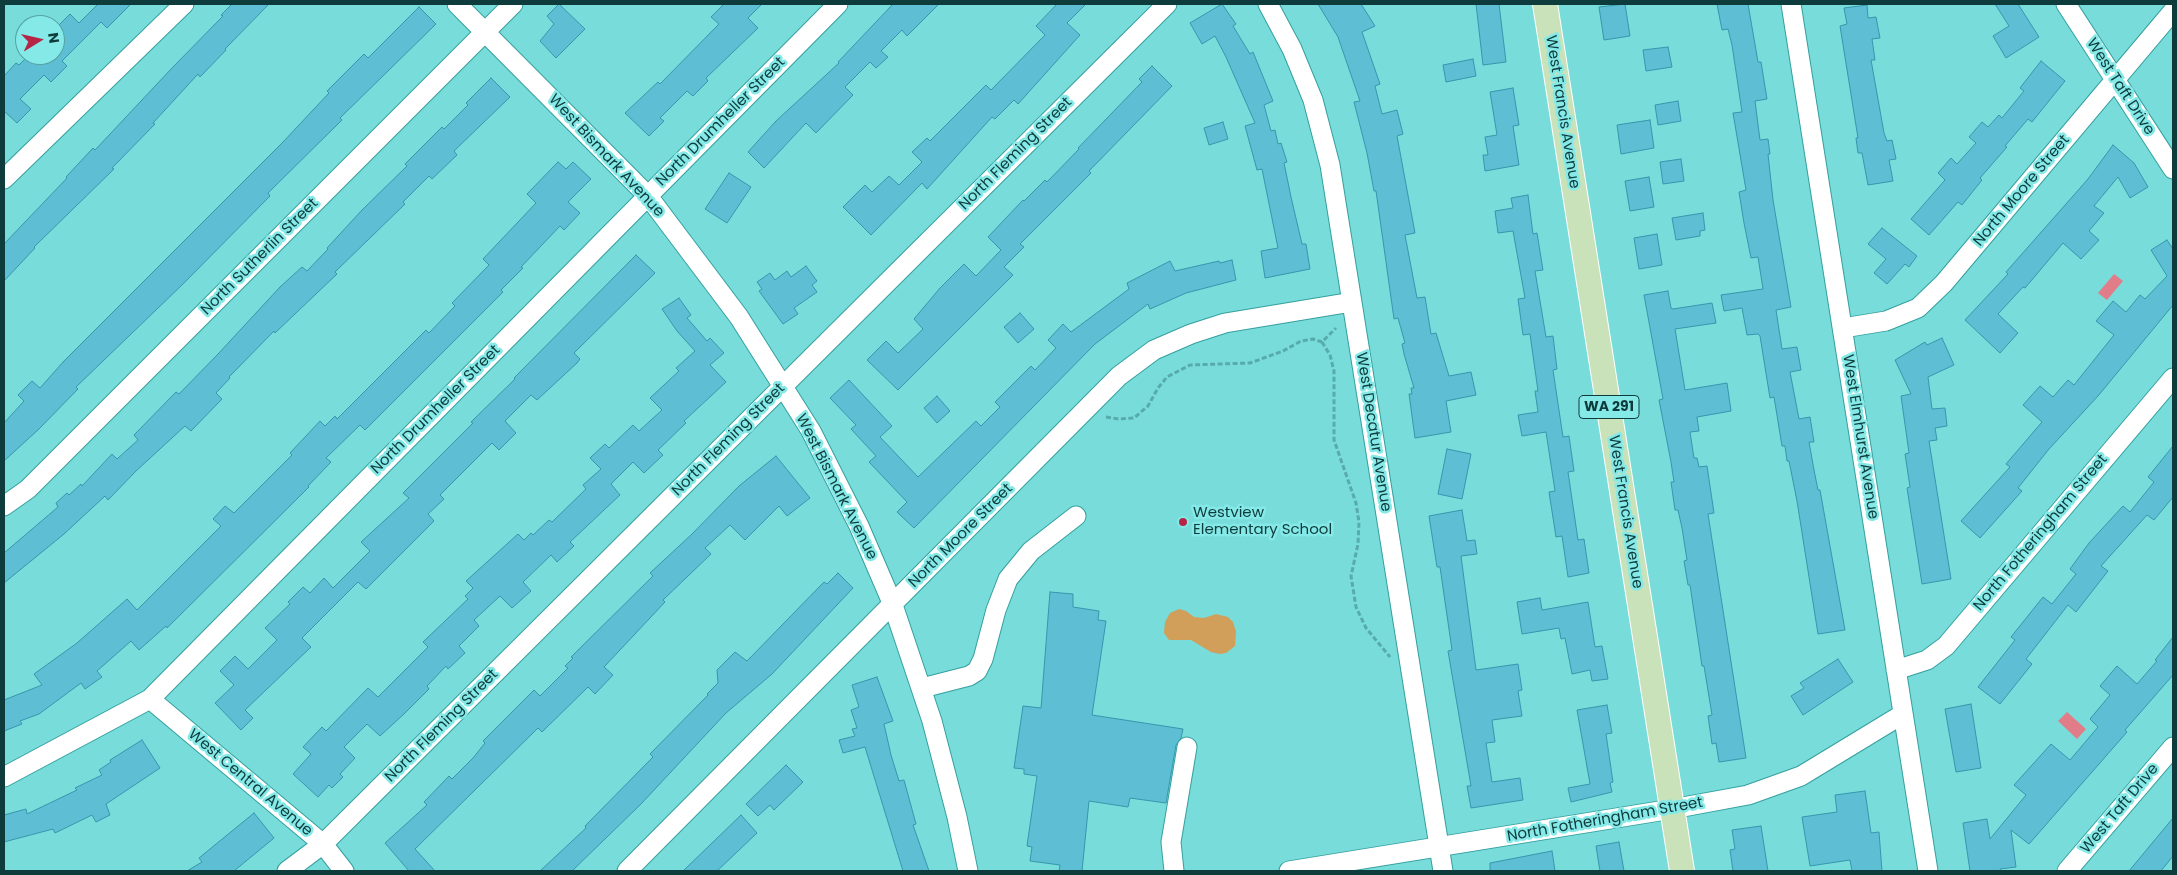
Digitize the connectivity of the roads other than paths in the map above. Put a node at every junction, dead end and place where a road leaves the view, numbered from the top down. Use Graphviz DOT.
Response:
graph roads {
  1 [pos="184,4"];
  2 [pos="457,4"];
  3 [pos="513,4"];
  4 [pos="838,4"];
  5 [pos="1167,4"];
  6 [pos="1268,4"];
  7 [pos="1545,4"];
  8 [pos="1791,4"];
  9 [pos="2066,4"];
  10 [pos="2173,12"];
  11 [pos="486,32"];
  12 [pos="2116,80"];
  13 [pos="2173,169"];
  14 [pos="4,179"];
  15 [pos="648,196"];
  16 [pos="1352,302"];
  17 [pos="1843,328"];
  18 [pos="2173,378"];
  19 [pos="784,386"];
  20 [pos="4,506"];
  21 [pos="1076,516"];
  22 [pos="893,605"];
  23 [pos="1896,670"];
  24 [pos="922,688"];
  25 [pos="150,699"];
  26 [pos="1903,714"];
  27 [pos="2173,746"];
  28 [pos="1186,747"];
  29 [pos="4,776"];
  30 [pos="1672,809"];
  31 [pos="323,844"];
  32 [pos="1439,848"];
  33 [pos="287,871"];
  34 [pos="344,871"];
  35 [pos="627,871"];
  36 [pos="968,871"];
  37 [pos="1174,871"];
  38 [pos="1289,871"];
  39 [pos="1443,871"];
  40 [pos="1682,871"];
  41 [pos="1928,871"];
  42 [pos="2067,871"];
  1 -- 14 [label="street"];
  2 -- 11 [label="street, West Bismark Avenue"];
  3 -- 11 [label="street, North Sutherlin Street"];
  4 -- 15 [label="street, North Drumheller Street"];
  5 -- 19 [label="street, North Fleming Street"];
  6 -- 16 [label="street, West Decatur Avenue"];
  7 -- 30 [label="main road, West Francis Avenue / WA 291"];
  8 -- 17 [label="street, West Elmhurst Avenue"];
  9 -- 12 [label="street, West Taft Drive"];
  10 -- 12 [label="street, North Moore Street"];
  11 -- 15 [label="street, West Bismark Avenue"];
  11 -- 20 [label="street, North Sutherlin Street"];
  12 -- 13 [label="street, West Taft Drive"];
  12 -- 17 [label="street, North Moore Street"];
  15 -- 19 [label="street, West Bismark Avenue"];
  15 -- 25 [label="street, North Drumheller Street"];
  16 -- 22 [label="street, North Moore Street"];
  16 -- 32 [label="street, West Decatur Avenue"];
  17 -- 23 [label="street, West Elmhurst Avenue"];
  18 -- 23 [label="street, North Fotheringham Street"];
  19 -- 22 [label="street, West Bismark Avenue"];
  19 -- 31 [label="street, North Fleming Street"];
  21 -- 24 [label="street"];
  22 -- 24 [label="street, West Bismark Avenue"];
  22 -- 35 [label="street, North Moore Street"];
  23 -- 26 [label="street, West Elmhurst Avenue"];
  24 -- 36 [label="street, West Bismark Avenue"];
  25 -- 29 [label="street, North Drumheller Street"];
  25 -- 31 [label="street, West Central Avenue"];
  26 -- 30 [label="street, North Fotheringham Street"];
  26 -- 41 [label="street, West Elmhurst Avenue"];
  27 -- 42 [label="street, West Taft Drive"];
  28 -- 37 [label="street"];
  30 -- 32 [label="street, North Fotheringham Street"];
  30 -- 40 [label="main road, West Francis Avenue / WA 291"];
  31 -- 33 [label="street, North Fleming Street"];
  31 -- 34 [label="street, West Central Avenue"];
  32 -- 38 [label="street, North Fotheringham Street"];
  32 -- 39 [label="street, West Decatur Avenue"];
}
